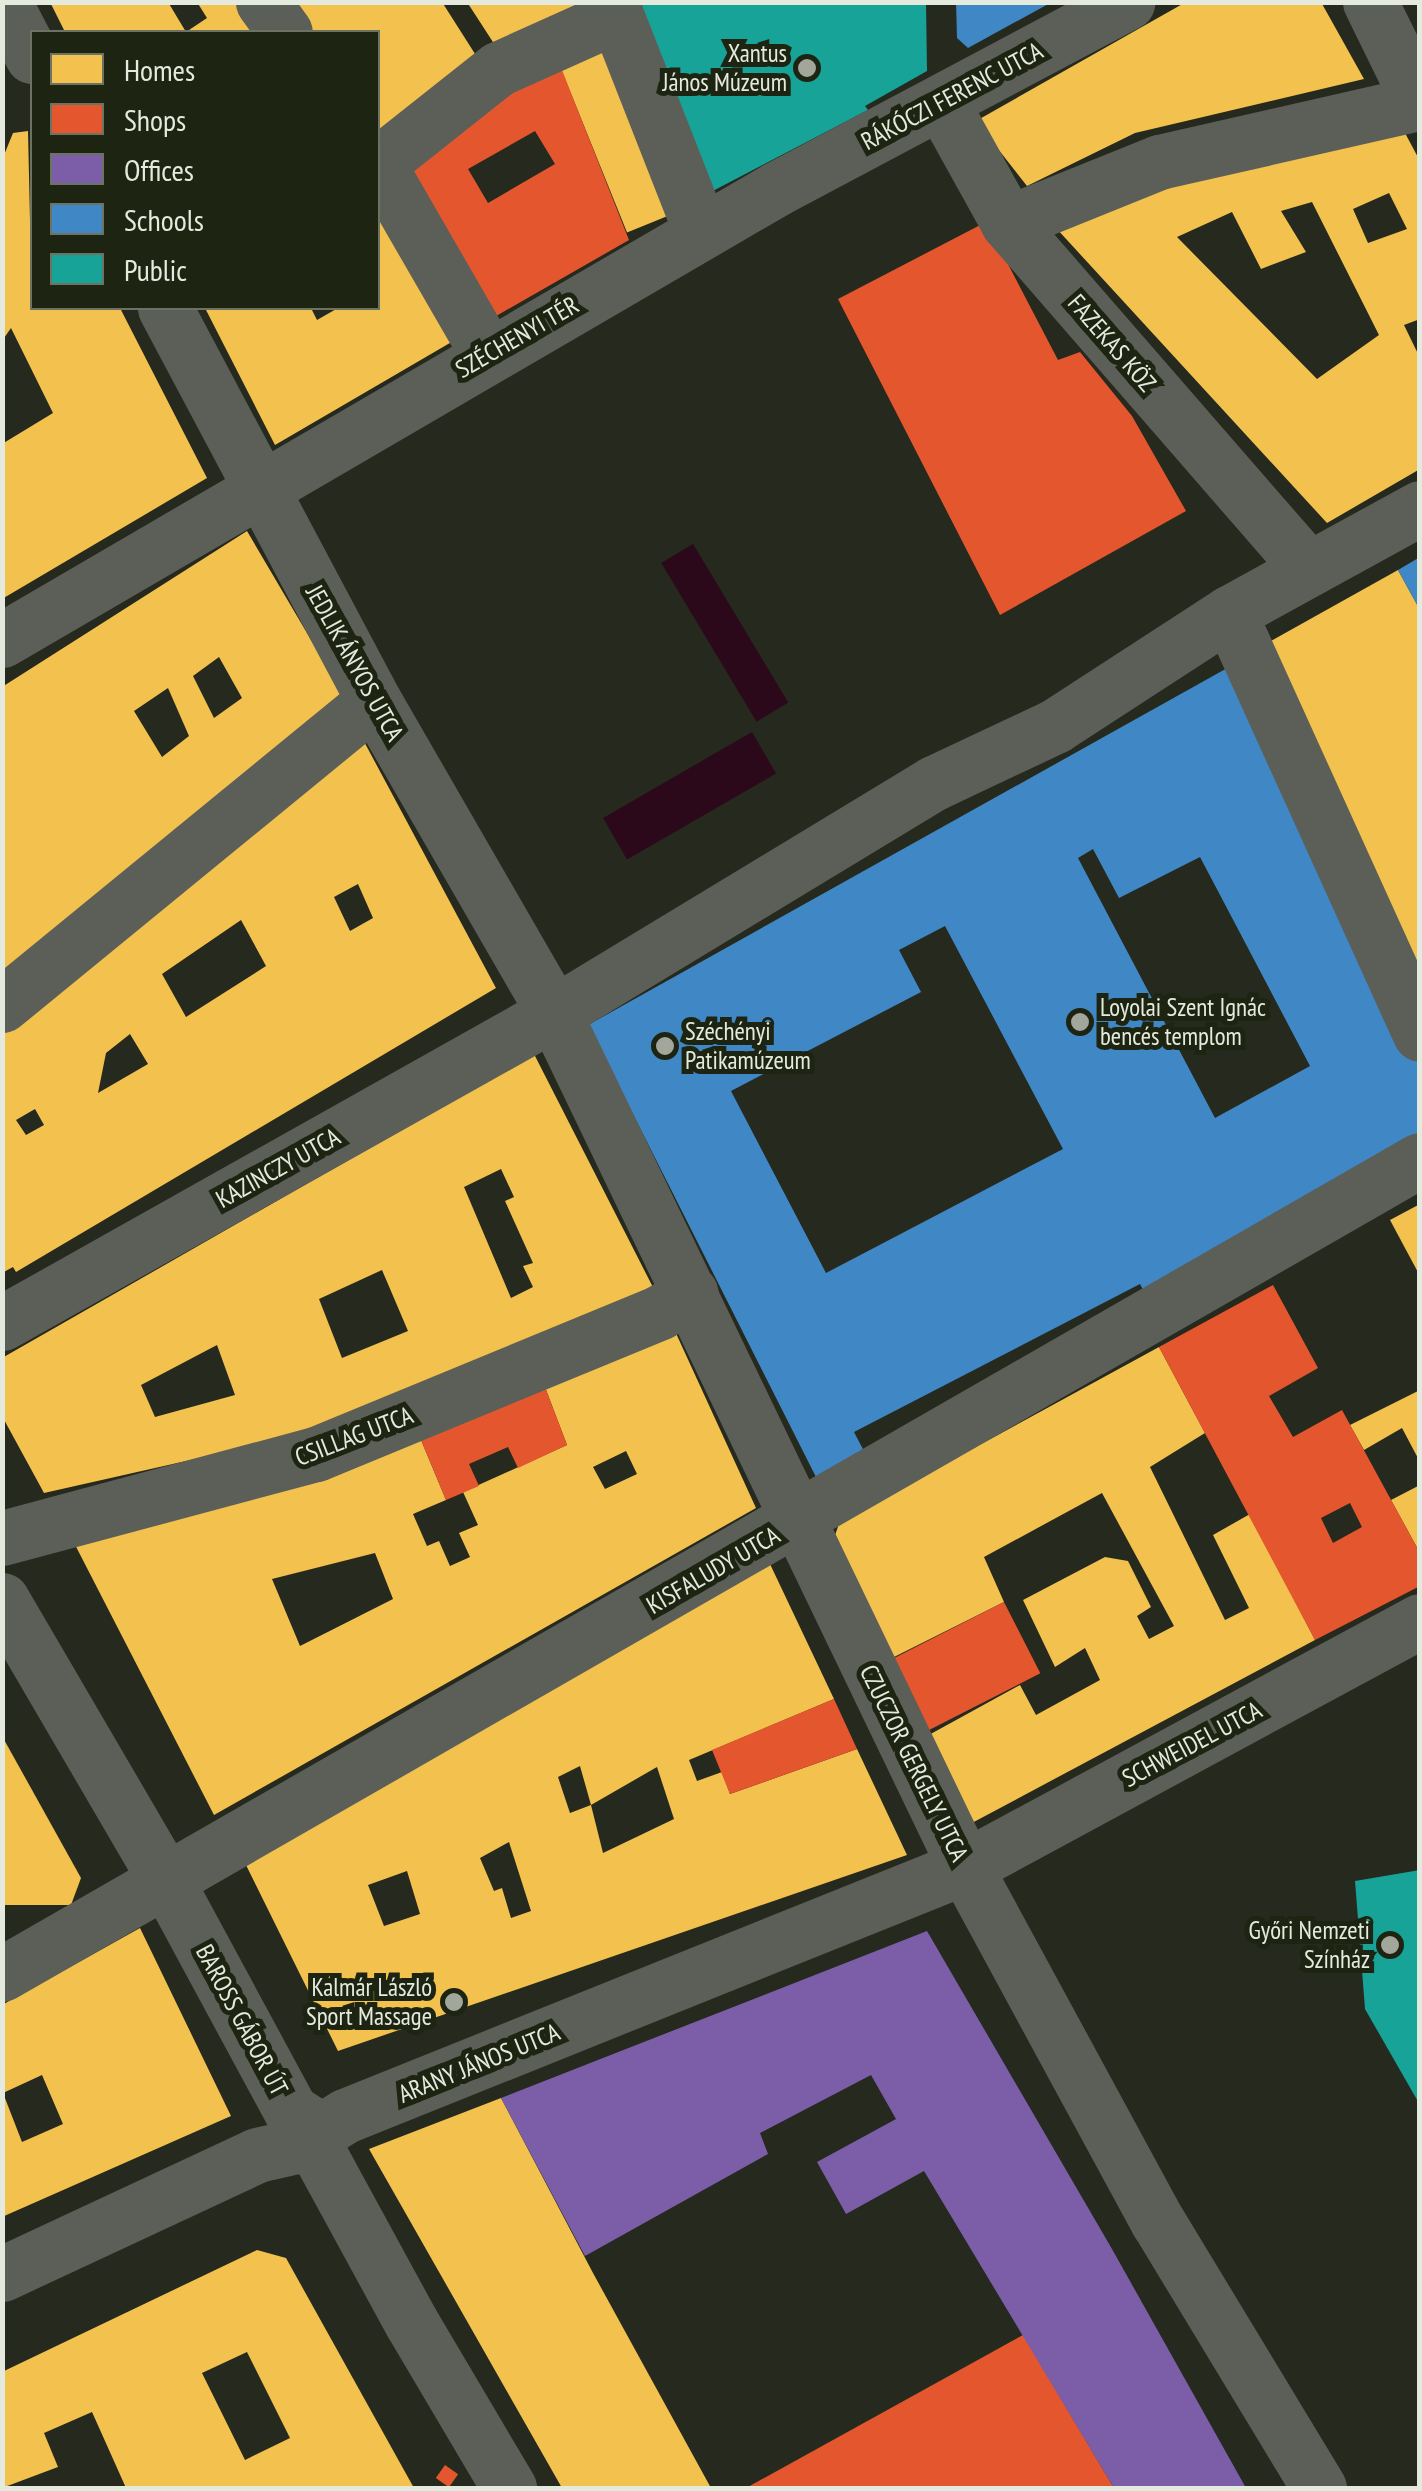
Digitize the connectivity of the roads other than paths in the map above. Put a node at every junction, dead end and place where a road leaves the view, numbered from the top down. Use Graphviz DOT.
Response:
graph roads {
  1 [pos="264,2"];
  2 [pos="1127,2"];
  3 [pos="1370,2"];
  4 [pos="614,9"];
  5 [pos="283,30"];
  6 [pos="19,31"];
  7 [pos="1414,83"];
  8 [pos="2,86"];
  9 [pos="941,102"];
  10 [pos="380,162"];
  11 [pos="380,167"];
  12 [pos="776,189"];
  13 [pos="1008,224"];
  14 [pos="701,232"];
  15 [pos="165,310"];
  16 [pos="488,353"];
  17 [pos="260,490"];
  18 [pos="1420,508"];
  19 [pos="1308,568"];
  20 [pos="1229,613"];
  21 [pos="2,640"];
  22 [pos="374,701"];
  23 [pos="2,1005"];
  24 [pos="554,1013"];
  25 [pos="1420,1034"];
  26 [pos="1420,1160"];
  27 [pos="692,1293"];
  28 [pos="2,1323"];
  29 [pos="798,1522"];
  30 [pos="2,1538"];
  31 [pos="2,1600"];
  32 [pos="1420,1621"];
  33 [pos="965,1867"];
  34 [pos="167,1882"];
  35 [pos="2,1974"];
  36 [pos="309,2135"];
  37 [pos="2,2274"];
  38 [pos="509,2488"];
  39 [pos="1319,2488"];
  1 -- 5 [label="street"];
  2 -- 9 [label="street, RÁKÓCZI FERENC UTCA"];
  3 -- 7 [label="street"];
  4 -- 10 [label="street"];
  4 -- 14 [label="street"];
  6 -- 8 [label="street"];
  7 -- 13 [label="street"];
  9 -- 12 [label="street, RÁKÓCZI FERENC UTCA"];
  9 -- 13 [label="street, FAZEKAS KÖZ"];
  11 -- 16 [label="street"];
  12 -- 14 [label="street, SZÉCHENYI TÉR"];
  13 -- 19 [label="street, FAZEKAS KÖZ"];
  14 -- 16 [label="street, SZÉCHENYI TÉR"];
  15 -- 17 [label="street, JEDLIK ÁNYOS UTCA"];
  16 -- 17 [label="street, SZÉCHENYI TÉR"];
  17 -- 21 [label="street, SZÉCHENYI TÉR"];
  17 -- 22 [label="street, JEDLIK ÁNYOS UTCA"];
  18 -- 19 [label="street"];
  19 -- 20 [label="street"];
  20 -- 24 [label="street"];
  20 -- 25 [label="street"];
  22 -- 23 [label="street"];
  22 -- 24 [label="street, JEDLIK ÁNYOS UTCA"];
  24 -- 27 [label="street, CZUCZOR GERGELY UTCA"];
  24 -- 28 [label="street, KAZINCZY UTCA"];
  26 -- 29 [label="street, KISFALUDY UTCA"];
  27 -- 29 [label="street, CZUCZOR GERGELY UTCA"];
  27 -- 30 [label="street, CSILLAG UTCA"];
  29 -- 33 [label="street, CZUCZOR GERGELY UTCA"];
  29 -- 34 [label="street, KISFALUDY UTCA"];
  31 -- 34 [label="street, BAROSS GÁBOR ÚT"];
  32 -- 33 [label="street, SCHWEIDEL UTCA"];
  33 -- 36 [label="street, ARANY JÁNOS UTCA"];
  33 -- 39 [label="street, CZUCZOR GERGELY UTCA"];
  34 -- 35 [label="street, KISFALUDY UTCA"];
  34 -- 36 [label="street, BAROSS GÁBOR ÚT"];
  36 -- 37 [label="street, ARANY JÁNOS UTCA"];
  36 -- 38 [label="street, BAROSS GÁBOR ÚT"];
}
